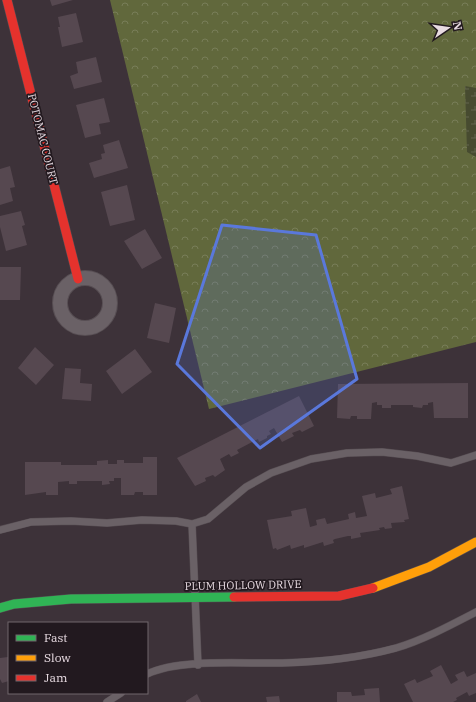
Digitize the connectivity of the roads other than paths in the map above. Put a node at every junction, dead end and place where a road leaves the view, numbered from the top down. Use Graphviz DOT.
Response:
graph roads {
  1 [pos="7,0"];
  2 [pos="78,279"];
  3 [pos="476,455"];
  4 [pos="192,524"];
  5 [pos="0,530"];
  6 [pos="476,542"];
  7 [pos="195,598"];
  8 [pos="0,608"];
  9 [pos="476,612"];
  10 [pos="198,664"];
  11 [pos="148,674"];
  12 [pos="119,694"];
  13 [pos="107,702"];
  1 -- 2 [label="street, POTOMAC COURT"];
  3 -- 4 [label="lane"];
  4 -- 5 [label="lane"];
  4 -- 7 [label="lane"];
  6 -- 7 [label="street, PLUM HOLLOW DRIVE"];
  7 -- 8 [label="street, PLUM HOLLOW DRIVE"];
  7 -- 10 [label="lane"];
  9 -- 10 [label="lane"];
  10 -- 11 [label="lane"];
  12 -- 13 [label="lane"];
}
